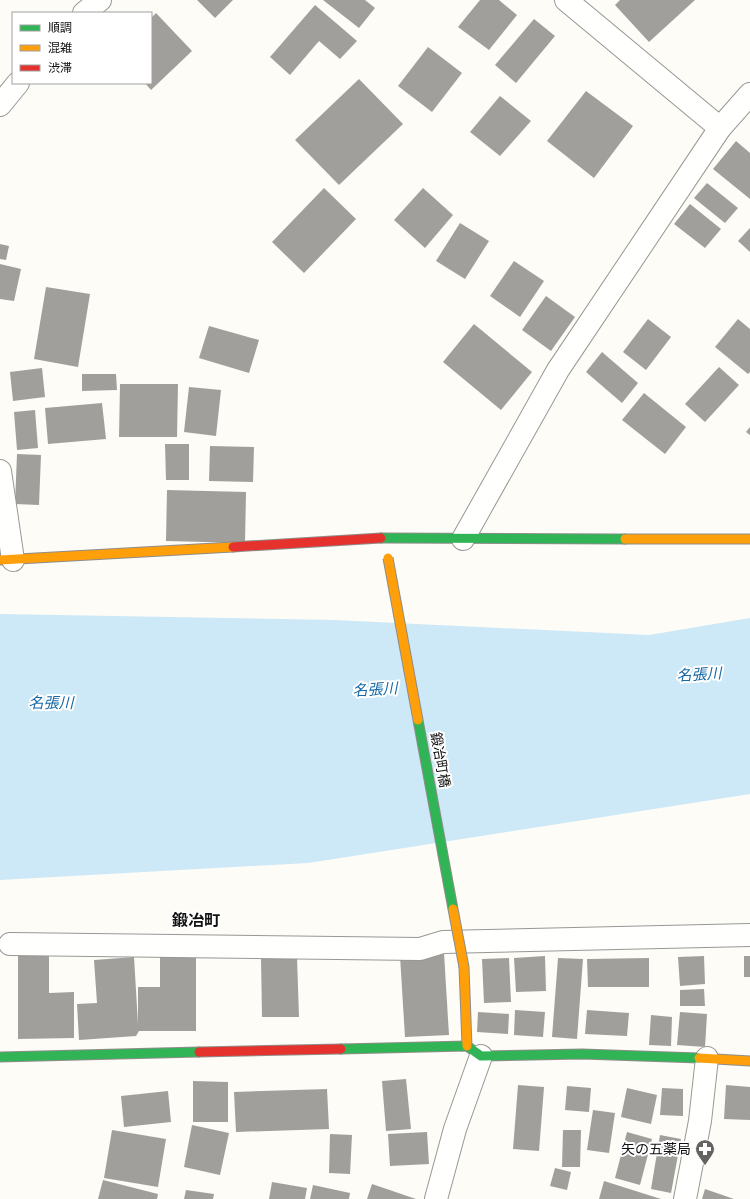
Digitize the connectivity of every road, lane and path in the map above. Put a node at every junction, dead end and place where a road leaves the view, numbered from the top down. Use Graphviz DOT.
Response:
graph roads {
  1 [pos="100,0"];
  2 [pos="566,0"];
  3 [pos="85,12"];
  4 [pos="17,84"];
  5 [pos="750,94"];
  6 [pos="0,105"];
  7 [pos="720,128"];
  8 [pos="0,471"];
  9 [pos="463,539"];
  10 [pos="750,539"];
  11 [pos="386,548"];
  12 [pos="6,560"];
  13 [pos="750,935"];
  14 [pos="10,944"];
  15 [pos="474,1051"];
  16 [pos="0,1057"];
  17 [pos="707,1058"];
  18 [pos="750,1061"];
  19 [pos="436,1199"];
  20 [pos="685,1199"];
  1 -- 3 [label="street"];
  2 -- 7 [label="street"];
  4 -- 6 [label="street"];
  5 -- 7 [label="street"];
  7 -- 9 [label="street"];
  8 -- 12 [label="street"];
  9 -- 10 [label="street"];
  9 -- 11 [label="street"];
  11 -- 12 [label="street"];
  11 -- 15 [label="street, 鍛冶町橋, bridge"];
  13 -- 14 [label="street"];
  15 -- 16 [label="street"];
  15 -- 17 [label="street"];
  15 -- 19 [label="street"];
  17 -- 18 [label="street"];
  17 -- 20 [label="street"];
}
